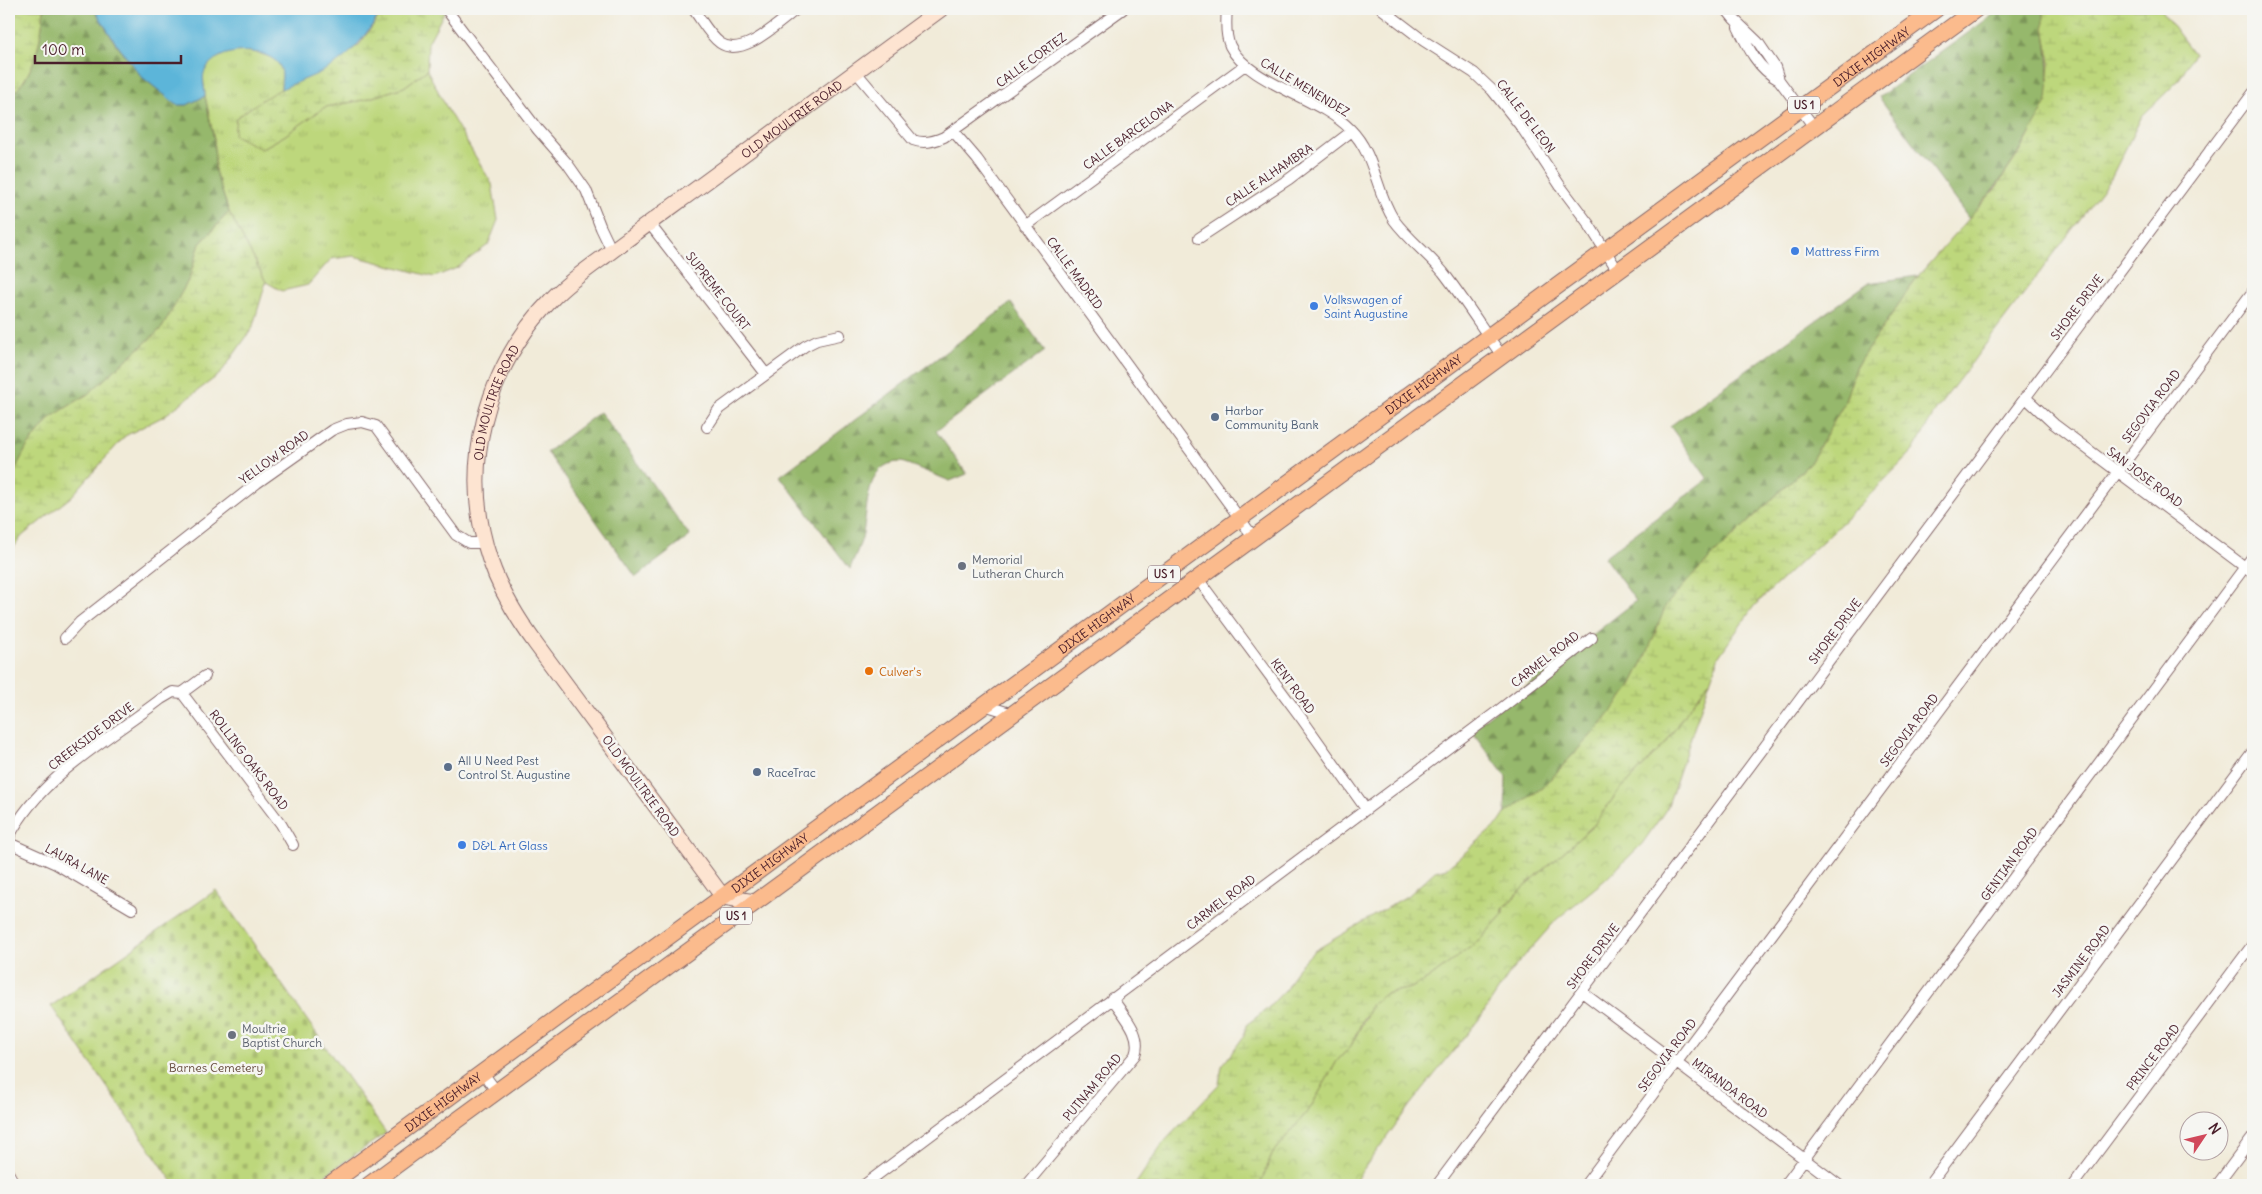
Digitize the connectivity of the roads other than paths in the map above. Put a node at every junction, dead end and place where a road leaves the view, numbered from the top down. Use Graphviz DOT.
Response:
graph roads {
  1 [pos="446,9"];
  2 [pos="693,9"];
  3 [pos="798,9"];
  4 [pos="941,9"];
  5 [pos="1123,9"];
  6 [pos="1227,9"];
  7 [pos="1382,9"];
  8 [pos="1726,9"];
  9 [pos="1936,9"];
  10 [pos="1971,10"];
  11 [pos="1245,65"];
  12 [pos="856,72"];
  13 [pos="2253,93"];
  14 [pos="1800,108"];
  15 [pos="1814,127"];
  16 [pos="953,130"];
  17 [pos="1352,131"];
  18 [pos="649,223"];
  19 [pos="1025,226"];
  20 [pos="1199,238"];
  21 [pos="612,250"];
  22 [pos="1605,251"];
  23 [pos="1618,271"];
  24 [pos="2253,291"];
  25 [pos="840,335"];
  26 [pos="1488,337"];
  27 [pos="1502,356"];
  28 [pos="766,374"];
  29 [pos="2025,397"];
  30 [pos="707,427"];
  31 [pos="2118,472"];
  32 [pos="1240,519"];
  33 [pos="1254,538"];
  34 [pos="485,543"];
  35 [pos="2253,556"];
  36 [pos="2249,570"];
  37 [pos="1198,579"];
  38 [pos="66,638"];
  39 [pos="1592,638"];
  40 [pos="205,676"];
  41 [pos="182,693"];
  42 [pos="984,706"];
  43 [pos="1013,714"];
  44 [pos="2253,751"];
  45 [pos="1366,809"];
  46 [pos="9,837"];
  47 [pos="9,843"];
  48 [pos="293,845"];
  49 [pos="723,897"];
  50 [pos="755,902"];
  51 [pos="132,908"];
  52 [pos="2253,944"];
  53 [pos="1582,992"];
  54 [pos="1112,998"];
  55 [pos="1676,1063"];
  56 [pos="483,1073"];
  57 [pos="497,1092"];
  58 [pos="2253,1137"];
  59 [pos="1804,1159"];
  60 [pos="9,1174"];
  61 [pos="15,1185"];
  62 [pos="329,1185"];
  63 [pos="369,1185"];
  64 [pos="864,1185"];
  65 [pos="1026,1185"];
  66 [pos="1437,1185"];
  67 [pos="1585,1185"];
  68 [pos="1785,1185"];
  69 [pos="1839,1185"];
  70 [pos="1929,1185"];
  71 [pos="2073,1185"];
  72 [pos="2217,1185"];
  1 -- 21 [label="street"];
  2 -- 3 [label="street"];
  4 -- 12 [label="main road, OLD MOULTRIE ROAD"];
  5 -- 16 [label="street, CALLE CORTEZ"];
  6 -- 11 [label="street, CALLE MENENDEZ"];
  7 -- 22 [label="street, CALLE DE LEON"];
  8 -- 14 [label="street"];
  9 -- 14 [label="main road, DIXIE HIGHWAY / US 1"];
  10 -- 15 [label="main road, US 1"];
  11 -- 17 [label="street, CALLE MENENDEZ"];
  11 -- 19 [label="street, CALLE BARCELONA"];
  12 -- 16 [label="street"];
  12 -- 18 [label="main road, OLD MOULTRIE ROAD"];
  13 -- 29 [label="street, SHORE DRIVE"];
  14 -- 15 [label="street"];
  14 -- 22 [label="main road, DIXIE HIGHWAY / US 1"];
  15 -- 23 [label="main road, US 1"];
  16 -- 19 [label="street, CALLE MADRID"];
  17 -- 20 [label="street, CALLE ALHAMBRA"];
  17 -- 26 [label="street, CALLE MENENDEZ"];
  18 -- 21 [label="main road, OLD MOULTRIE ROAD"];
  18 -- 28 [label="street, SUPREME COURT"];
  19 -- 32 [label="street, CALLE MADRID"];
  21 -- 34 [label="main road, OLD MOULTRIE ROAD"];
  22 -- 23 [label="street, CALLE DE LEON"];
  22 -- 26 [label="main road, DIXIE HIGHWAY / US 1"];
  23 -- 27 [label="main road, US 1"];
  24 -- 31 [label="street, SEGOVIA ROAD"];
  25 -- 28 [label="street"];
  26 -- 27 [label="street, CALLE MENENDEZ"];
  26 -- 32 [label="main road, DIXIE HIGHWAY / US 1"];
  27 -- 33 [label="main road, US 1"];
  28 -- 30 [label="street"];
  29 -- 31 [label="street, SAN JOSE ROAD"];
  29 -- 53 [label="street, SHORE DRIVE"];
  31 -- 36 [label="street, SAN JOSE ROAD"];
  31 -- 55 [label="street, SEGOVIA ROAD"];
  32 -- 33 [label="street, CALLE MADRID"];
  32 -- 42 [label="main road, DIXIE HIGHWAY / US 1"];
  33 -- 37 [label="main road, US 1"];
  34 -- 38 [label="street, YELLOW ROAD"];
  34 -- 49 [label="main road, OLD MOULTRIE ROAD"];
  35 -- 36 [label="street, GENTIAN ROAD"];
  36 -- 59 [label="street, GENTIAN ROAD"];
  37 -- 43 [label="main road, US 1"];
  37 -- 45 [label="street, KENT ROAD"];
  39 -- 45 [label="street, CARMEL ROAD"];
  40 -- 41 [label="street, CREEKSIDE DRIVE"];
  41 -- 46 [label="street, CREEKSIDE DRIVE"];
  41 -- 48 [label="street, ROLLING OAKS ROAD"];
  42 -- 43 [label="street"];
  42 -- 49 [label="main road, DIXIE HIGHWAY / US 1"];
  43 -- 50 [label="main road, US 1"];
  44 -- 70 [label="street, JASMINE ROAD"];
  45 -- 54 [label="street, CARMEL ROAD"];
  47 -- 51 [label="street, LAURA LANE"];
  49 -- 50 [label="main road"];
  49 -- 56 [label="main road, DIXIE HIGHWAY / US 1"];
  50 -- 57 [label="main road, US 1"];
  52 -- 71 [label="street, PRINCE ROAD"];
  53 -- 55 [label="street, MIRANDA ROAD"];
  53 -- 66 [label="street, SHORE DRIVE"];
  54 -- 64 [label="street, CARMEL ROAD"];
  54 -- 65 [label="street, PUTNAM ROAD"];
  55 -- 59 [label="street, MIRANDA ROAD"];
  55 -- 67 [label="street, SEGOVIA ROAD"];
  56 -- 57 [label="street"];
  56 -- 62 [label="main road, DIXIE HIGHWAY / US 1"];
  57 -- 63 [label="main road, US 1"];
  58 -- 72 [label="street"];
  59 -- 68 [label="street, GENTIAN ROAD"];
  59 -- 69 [label="street, MIRANDA ROAD"];
  60 -- 61 [label="street"];
}
